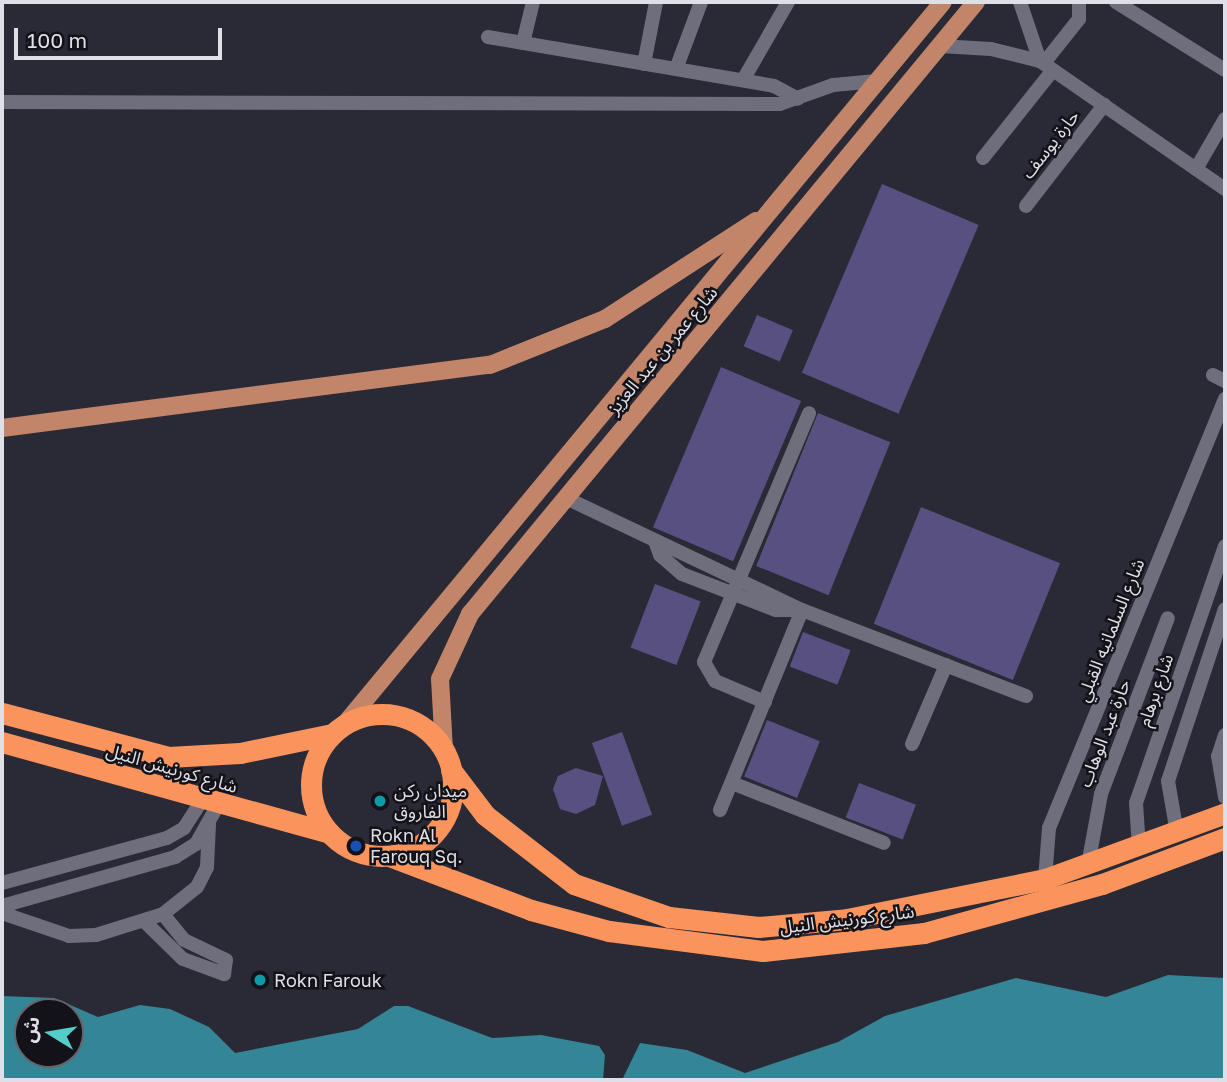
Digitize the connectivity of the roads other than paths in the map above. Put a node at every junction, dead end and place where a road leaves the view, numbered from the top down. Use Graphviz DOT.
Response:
graph roads {
  1 [pos="533,2"];
  2 [pos="656,2"];
  3 [pos="701,2"];
  4 [pos="788,2"];
  5 [pos="943,2"];
  6 [pos="976,2"];
  7 [pos="1020,2"];
  8 [pos="1079,2"];
  9 [pos="1116,2"];
  10 [pos="488,37"];
  11 [pos="523,43"];
  12 [pos="940,47"];
  13 [pos="644,64"];
  14 [pos="1046,65"];
  15 [pos="676,69"];
  16 [pos="1225,70"];
  17 [pos="743,80"];
  18 [pos="877,81"];
  19 [pos="798,99"];
  20 [pos="2,102"];
  21 [pos="1104,105"];
  22 [pos="1225,118"];
  23 [pos="983,158"];
  24 [pos="1196,169"];
  25 [pos="1225,189"];
  26 [pos="1026,206"];
  27 [pos="771,212"];
  28 [pos="1225,399"];
  29 [pos="809,413"];
  30 [pos="2,428"];
  31 [pos="566,498"];
  32 [pos="655,541"];
  33 [pos="1225,546"];
  34 [pos="738,577"];
  35 [pos="732,593"];
  36 [pos="1225,609"];
  37 [pos="802,610"];
  38 [pos="1168,618"];
  39 [pos="946,665"];
  40 [pos="1026,696"];
  41 [pos="765,702"];
  42 [pos="2,713"];
  43 [pos="339,729"];
  44 [pos="1225,735"];
  45 [pos="2,742"];
  46 [pos="912,744"];
  47 [pos="444,750"];
  48 [pos="451,770"];
  49 [pos="732,783"];
  50 [pos="1225,797"];
  51 [pos="209,810"];
  52 [pos="720,810"];
  53 [pos="1225,813"];
  54 [pos="330,833"];
  55 [pos="1177,833"];
  56 [pos="1225,838"];
  57 [pos="884,843"];
  58 [pos="1139,848"];
  59 [pos="389,856"];
  60 [pos="1088,865"];
  61 [pos="1045,879"];
  62 [pos="2,883"];
  63 [pos="2,906"];
  64 [pos="2,912"];
  65 [pos="163,914"];
  66 [pos="144,921"];
  1 -- 11 [label="street"];
  2 -- 13 [label="street"];
  3 -- 15 [label="street"];
  4 -- 17 [label="street"];
  5 -- 18 [label="main road, شارع عمر بن عبد العزيز"];
  6 -- 12 [label="main road, شارع عمر بن عبد العزيز"];
  7 -- 14 [label="street"];
  8 -- 14 [label="street"];
  9 -- 16 [label="street"];
  10 -- 11 [label="street"];
  11 -- 13 [label="street"];
  12 -- 14 [label="street"];
  12 -- 31 [label="main road, شارع عمر بن عبد العزيز"];
  13 -- 15 [label="street"];
  14 -- 21 [label="street"];
  14 -- 23 [label="street"];
  15 -- 17 [label="street"];
  17 -- 19 [label="street"];
  18 -- 19 [label="street"];
  18 -- 27 [label="main road, شارع عمر بن عبد العزيز"];
  19 -- 20 [label="street"];
  21 -- 24 [label="street"];
  21 -- 26 [label="street, حارة يوسف"];
  22 -- 24 [label="street"];
  24 -- 25 [label="street"];
  27 -- 30 [label="main road"];
  27 -- 43 [label="main road, شارع عمر بن عبد العزيز"];
  28 -- 61 [label="street, شارع السلمانيه القبلي"];
  29 -- 34 [label="street"];
  31 -- 32 [label="street"];
  31 -- 47 [label="main road, شارع عمر بن عبد العزيز"];
  32 -- 34 [label="street"];
  32 -- 35 [label="street"];
  33 -- 58 [label="street, شارع برهام"];
  34 -- 35 [label="street"];
  34 -- 37 [label="street"];
  35 -- 37 [label="street"];
  35 -- 41 [label="street"];
  36 -- 55 [label="street"];
  37 -- 39 [label="street"];
  37 -- 41 [label="street"];
  38 -- 60 [label="street, حارة عبد الوهاب"];
  39 -- 40 [label="street"];
  39 -- 46 [label="street"];
  41 -- 49 [label="street"];
  42 -- 43 [label="highway, شارع كورنيش النيل"];
  43 -- 47 [label="highway"];
  43 -- 54 [label="highway"];
  44 -- 50 [label="street"];
  45 -- 51 [label="highway, شارع كورنيش النيل"];
  47 -- 48 [label="highway"];
  48 -- 59 [label="highway"];
  48 -- 61 [label="highway, شارع كورنيش النيل"];
  49 -- 52 [label="street"];
  49 -- 57 [label="street"];
  51 -- 54 [label="highway, شارع كورنيش النيل"];
  51 -- 62 [label="street"];
  51 -- 63 [label="street"];
  51 -- 65 [label="street"];
  53 -- 55 [label="highway, شارع كورنيش النيل"];
  54 -- 59 [label="highway"];
  55 -- 58 [label="highway, شارع كورنيش النيل"];
  56 -- 59 [label="highway, شارع كورنيش النيل"];
  58 -- 60 [label="highway, شارع كورنيش النيل"];
  60 -- 61 [label="highway, شارع كورنيش النيل"];
  64 -- 66 [label="street"];
  65 -- 66 [label="street"];
  65 -- 66 [label="street"];
}
